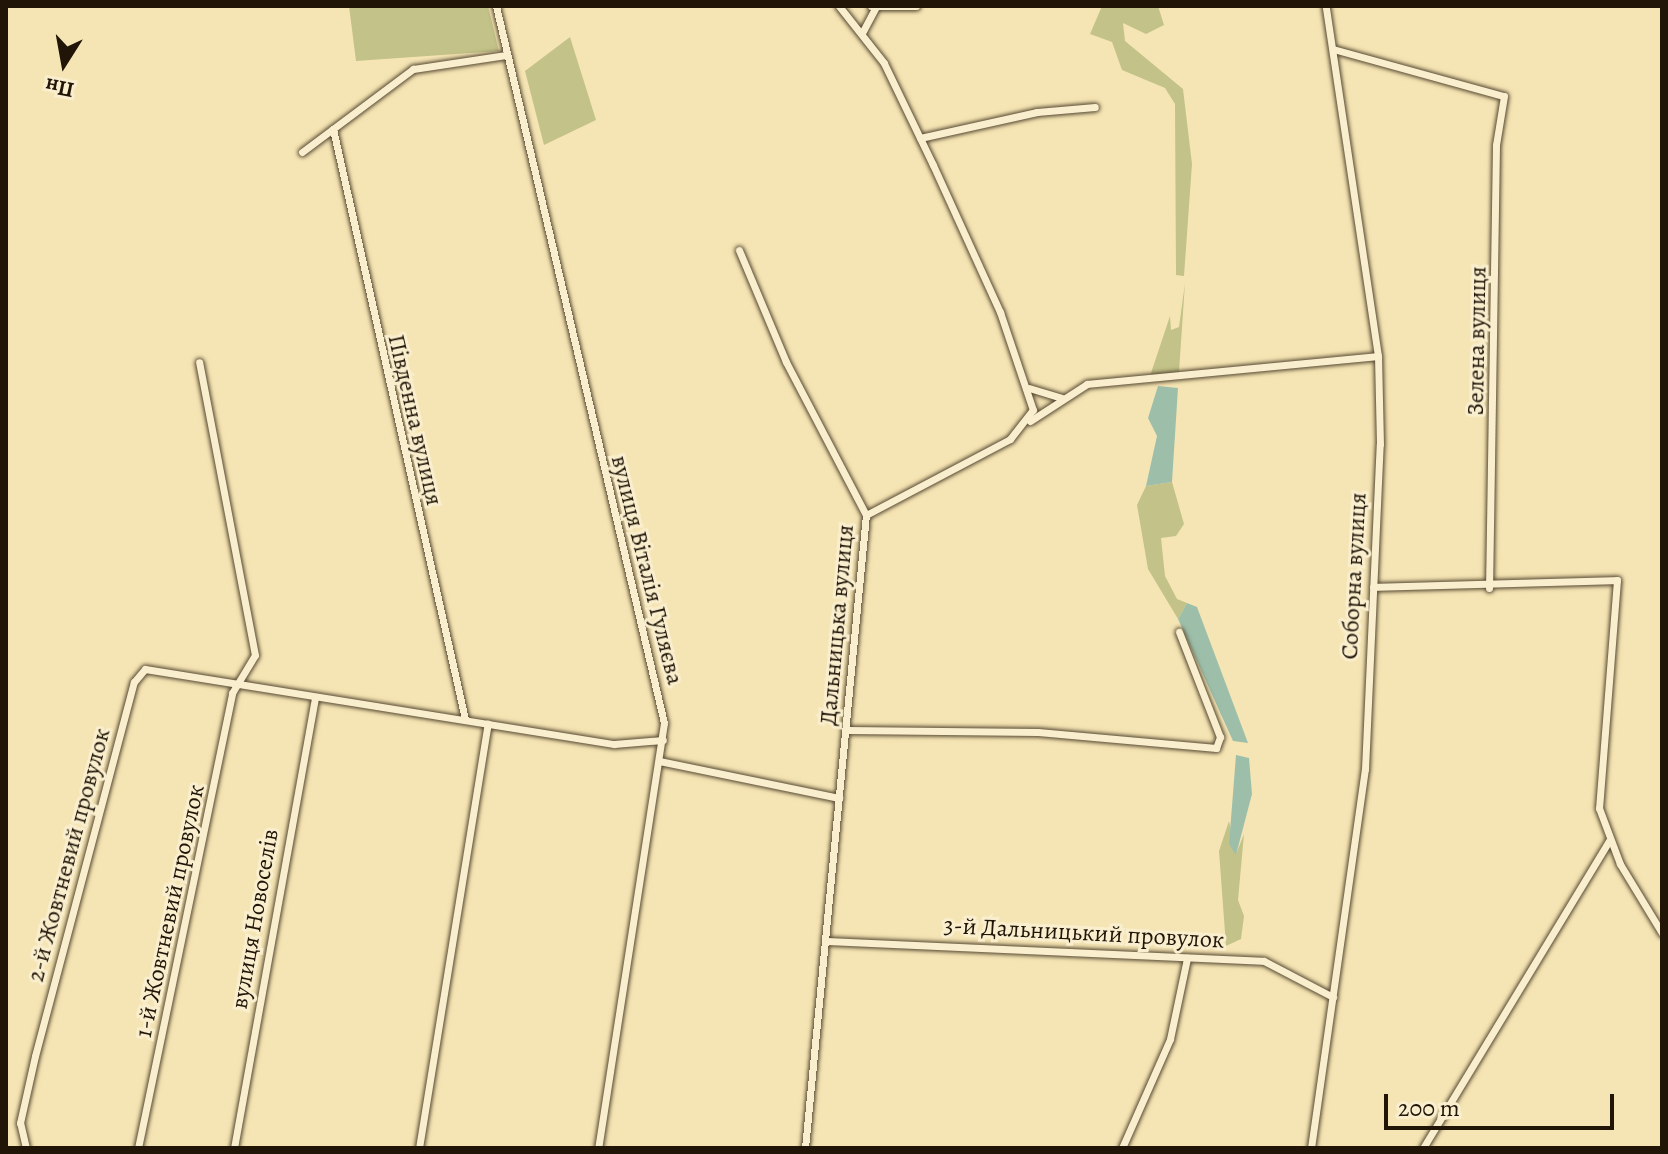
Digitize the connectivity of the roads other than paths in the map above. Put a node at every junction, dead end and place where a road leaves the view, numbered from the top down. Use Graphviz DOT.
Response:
graph roads {
  1 [pos="496,6"];
  2 [pos="839,6"];
  3 [pos="916,6"];
  4 [pos="1326,6"];
  5 [pos="873,7"];
  6 [pos="862,33"];
  7 [pos="1333,49"];
  8 [pos="506,55"];
  9 [pos="1095,107"];
  10 [pos="333,129"];
  11 [pos="920,138"];
  12 [pos="302,152"];
  13 [pos="739,250"];
  14 [pos="1378,356"];
  15 [pos="199,362"];
  16 [pos="1029,388"];
  17 [pos="1062,398"];
  18 [pos="1030,421"];
  19 [pos="866,515"];
  20 [pos="1373,587"];
  21 [pos="1489,588"];
  22 [pos="1179,632"];
  23 [pos="239,683"];
  24 [pos="315,697"];
  25 [pos="465,719"];
  26 [pos="488,724"];
  27 [pos="847,730"];
  28 [pos="663,740"];
  29 [pos="659,761"];
  30 [pos="839,798"];
  31 [pos="1609,841"];
  32 [pos="1662,933"];
  33 [pos="825,941"];
  34 [pos="1187,958"];
  35 [pos="1333,997"];
  36 [pos="26,1148"];
  37 [pos="138,1148"];
  38 [pos="234,1148"];
  39 [pos="419,1148"];
  40 [pos="598,1148"];
  41 [pos="805,1148"];
  42 [pos="1122,1148"];
  43 [pos="1311,1148"];
  44 [pos="1423,1148"];
  1 -- 8 [label="street, вулиця Віталія Гуляєва"];
  2 -- 6 [label="street"];
  3 -- 5 [label="street"];
  4 -- 7 [label="street, Соборна вулиця"];
  5 -- 6 [label="street"];
  6 -- 11 [label="street"];
  7 -- 14 [label="street, Соборна вулиця"];
  7 -- 21 [label="street, Зелена вулиця"];
  8 -- 10 [label="street"];
  8 -- 28 [label="street, вулиця Віталія Гуляєва"];
  9 -- 11 [label="street"];
  10 -- 12 [label="street"];
  10 -- 25 [label="street, Південна вулиця"];
  11 -- 16 [label="street"];
  13 -- 19 [label="street"];
  14 -- 17 [label="street, Дальницька вулиця"];
  14 -- 20 [label="street, Соборна вулиця"];
  15 -- 23 [label="street"];
  16 -- 17 [label="street"];
  16 -- 18 [label="street"];
  17 -- 18 [label="street, Дальницька вулиця"];
  18 -- 19 [label="street, Дальницька вулиця"];
  19 -- 27 [label="street, Дальницька вулиця"];
  20 -- 21 [label="street"];
  20 -- 35 [label="street, Соборна вулиця"];
  21 -- 31 [label="street"];
  22 -- 27 [label="street"];
  23 -- 24 [label="street"];
  23 -- 36 [label="street, 2-й Жовтневий провулок"];
  23 -- 37 [label="street, 1-й Жовтневий провулок"];
  24 -- 25 [label="street"];
  24 -- 38 [label="street, вулиця Новоселів"];
  25 -- 26 [label="street"];
  26 -- 28 [label="street"];
  26 -- 39 [label="street"];
  27 -- 30 [label="street, Дальницька вулиця"];
  28 -- 29 [label="street, вулиця Віталія Гуляєва"];
  29 -- 30 [label="street"];
  29 -- 40 [label="street, вулиця Віталія Гуляєва"];
  30 -- 33 [label="street, Дальницька вулиця"];
  31 -- 32 [label="street"];
  31 -- 44 [label="street"];
  33 -- 34 [label="street, 3-й Дальницький провулок"];
  33 -- 41 [label="street, Дальницька вулиця"];
  34 -- 35 [label="street, 3-й Дальницький провулок"];
  34 -- 42 [label="street"];
  35 -- 43 [label="street, Соборна вулиця"];
}
